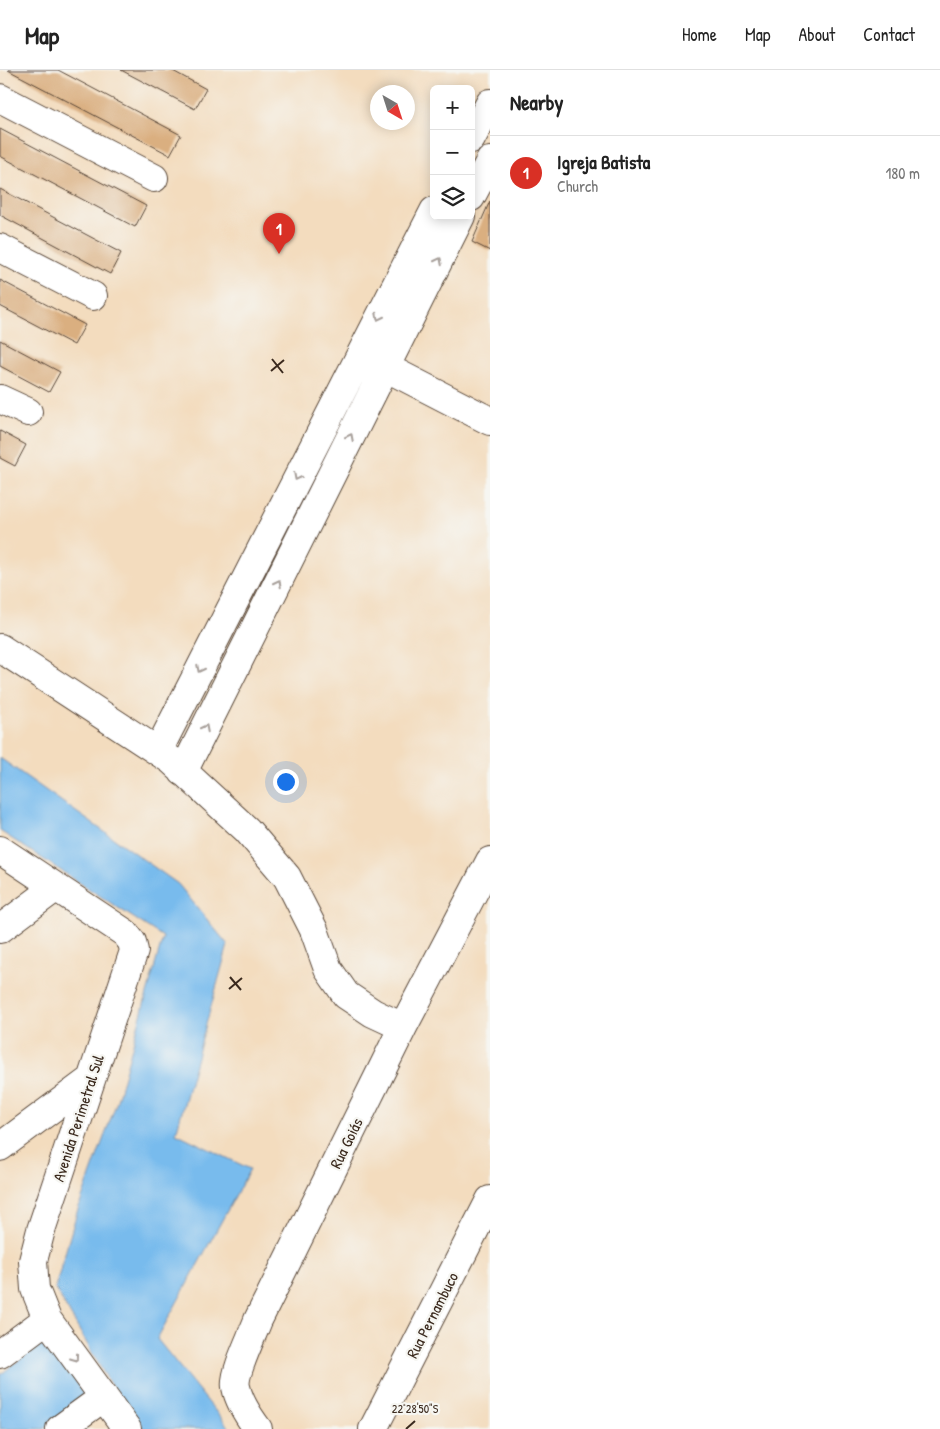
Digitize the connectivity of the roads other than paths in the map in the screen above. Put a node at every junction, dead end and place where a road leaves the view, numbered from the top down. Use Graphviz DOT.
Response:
graph roads {
  1 [pos="0,98"];
  2 [pos="490,103"];
  3 [pos="475,131"];
  4 [pos="490,161"];
  5 [pos="154,178"];
  6 [pos="475,189"];
  7 [pos="430,219"];
  8 [pos="459,220"];
  9 [pos="0,248"];
  10 [pos="399,278"];
  11 [pos="424,288"];
  12 [pos="93,296"];
  13 [pos="385,368"];
  14 [pos="338,397"];
  15 [pos="0,399"];
  16 [pos="364,410"];
  17 [pos="28,412"];
  18 [pos="490,421"];
  19 [pos="279,514"];
  20 [pos="306,525"];
  21 [pos="217,634"];
  22 [pos="0,648"];
  23 [pos="245,648"];
  24 [pos="158,751"];
  25 [pos="183,772"];
  26 [pos="0,850"];
  27 [pos="490,861"];
  28 [pos="55,888"];
  29 [pos="0,929"];
  30 [pos="403,1027"];
  31 [pos="90,1080"];
  32 [pos="0,1146"];
  33 [pos="490,1200"];
  34 [pos="46,1318"];
  35 [pos="0,1354"];
  36 [pos="104,1397"];
  37 [pos="60,1429"];
  38 [pos="127,1429"];
  39 [pos="258,1429"];
  40 [pos="373,1429"];
  1 -- 5 [label="street"];
  2 -- 3 [label="street"];
  4 -- 6 [label="street"];
  7 -- 10 [label="street"];
  11 -- 8 [label="street, one-way"];
  9 -- 12 [label="street"];
  10 -- 11 [label="street"];
  10 -- 14 [label="street, one-way"];
  11 -- 13 [label="street"];
  13 -- 16 [label="street"];
  13 -- 18 [label="street"];
  14 -- 16 [label="street"];
  14 -- 19 [label="street, one-way"];
  15 -- 17 [label="street"];
  20 -- 16 [label="street, one-way"];
  19 -- 20 [label="street"];
  19 -- 21 [label="street"];
  23 -- 20 [label="street, one-way"];
  21 -- 23 [label="street"];
  21 -- 24 [label="street, one-way"];
  22 -- 24 [label="street"];
  25 -- 23 [label="street, one-way"];
  24 -- 25 [label="street"];
  25 -- 30 [label="street"];
  26 -- 28 [label="street, Avenida Perimetral Sul"];
  27 -- 30 [label="street, Rua Goiás"];
  28 -- 29 [label="street"];
  28 -- 31 [label="street, Avenida Perimetral Sul"];
  30 -- 39 [label="street, Rua Goiás"];
  31 -- 32 [label="street"];
  31 -- 34 [label="street, Avenida Perimetral Sul"];
  33 -- 40 [label="street, Rua Pernambuco"];
  34 -- 35 [label="street"];
  34 -- 36 [label="street, Avenida Perimetral Sul, one-way"];
  36 -- 37 [label="street"];
  36 -- 38 [label="street, Avenida Perimetral Sul"];
}
